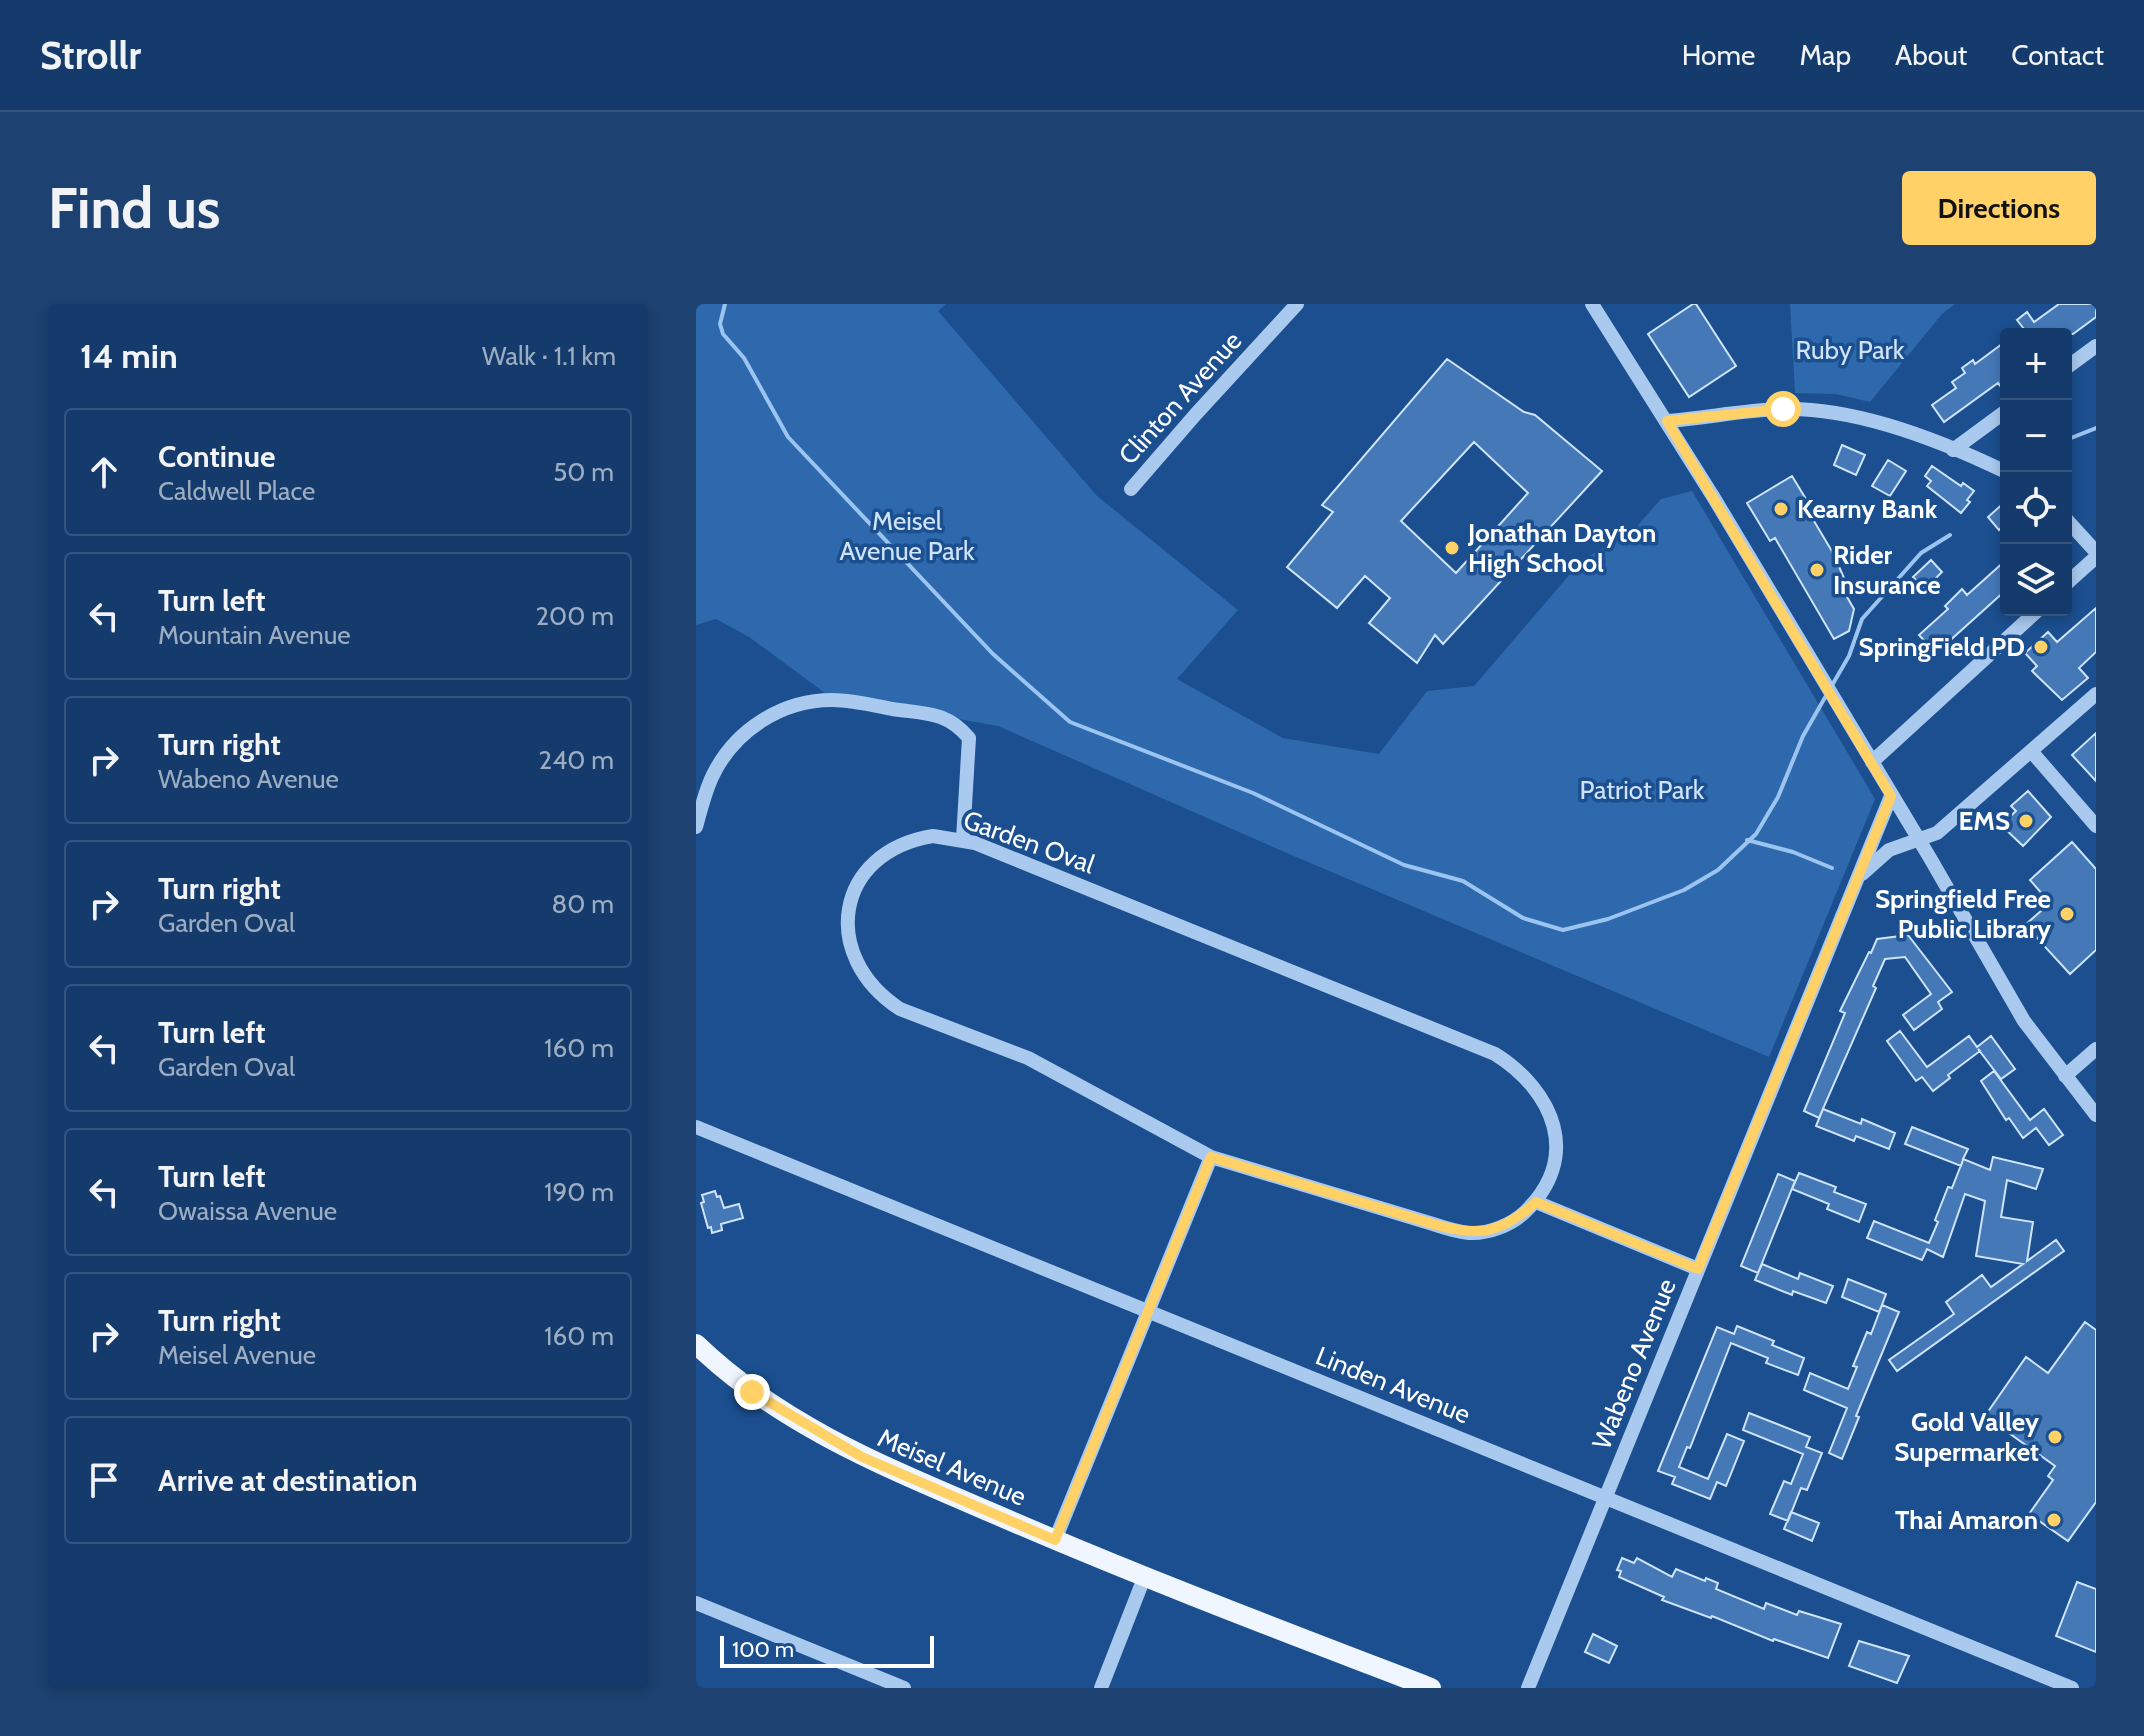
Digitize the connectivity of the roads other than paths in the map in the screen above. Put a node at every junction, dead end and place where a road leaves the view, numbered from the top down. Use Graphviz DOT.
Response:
graph roads {
  1 [pos="1297,304"];
  2 [pos="1592,304"];
  3 [pos="2096,346"];
  4 [pos="2072,364"];
  5 [pos="2000,415"];
  6 [pos="1667,421"];
  7 [pos="1953,450"];
  8 [pos="2000,470"];
  9 [pos="1131,489"];
  10 [pos="2072,526"];
  11 [pos="2096,554"];
  12 [pos="2072,578"];
  13 [pos="2031,616"];
  14 [pos="2096,694"];
  15 [pos="2031,751"];
  16 [pos="1872,762"];
  17 [pos="1891,796"];
  18 [pos="2096,826"];
  19 [pos="696,827"];
  20 [pos="963,839"];
  21 [pos="1918,841"];
  22 [pos="1856,880"];
  23 [pos="2096,1049"];
  24 [pos="2065,1076"];
  25 [pos="2096,1115"];
  26 [pos="696,1127"];
  27 [pos="1211,1157"];
  28 [pos="1536,1202"];
  29 [pos="1698,1269"];
  30 [pos="1148,1311"];
  31 [pos="696,1344"];
  32 [pos="1605,1498"];
  33 [pos="1055,1540"];
  34 [pos="1144,1578"];
  35 [pos="696,1603"];
  36 [pos="904,1688"];
  37 [pos="1101,1688"];
  38 [pos="1431,1688"];
  39 [pos="1528,1688"];
  40 [pos="2072,1688"];
  1 -- 9 [label="street, Clinton Avenue"];
  2 -- 6 [label="street"];
  3 -- 4 [label="street"];
  5 -- 7 [label="street"];
  6 -- 7 [label="street"];
  6 -- 16 [label="street"];
  7 -- 8 [label="street"];
  10 -- 11 [label="street"];
  11 -- 12 [label="street"];
  13 -- 16 [label="street"];
  14 -- 15 [label="street, Wabeno Avenue"];
  15 -- 18 [label="street"];
  15 -- 21 [label="street, Wabeno Avenue"];
  16 -- 17 [label="street"];
  17 -- 21 [label="street"];
  17 -- 22 [label="street, Wabeno Avenue"];
  19 -- 20 [label="street"];
  20 -- 27 [label="street, Garden Oval"];
  20 -- 28 [label="street, Garden Oval"];
  21 -- 22 [label="street, Wabeno Avenue"];
  21 -- 24 [label="street"];
  22 -- 29 [label="street, Wabeno Avenue"];
  23 -- 24 [label="street"];
  24 -- 25 [label="street"];
  26 -- 30 [label="street, Linden Avenue"];
  27 -- 28 [label="street, Garden Oval"];
  27 -- 30 [label="street"];
  28 -- 29 [label="street"];
  29 -- 32 [label="street, Wabeno Avenue"];
  30 -- 32 [label="street, Linden Avenue"];
  30 -- 33 [label="street"];
  31 -- 33 [label="main road, Meisel Avenue"];
  32 -- 39 [label="street, Wabeno Avenue"];
  32 -- 40 [label="street, Linden Avenue"];
  33 -- 34 [label="main road, Meisel Avenue"];
  34 -- 37 [label="street"];
  34 -- 38 [label="main road, Meisel Avenue"];
  35 -- 36 [label="street"];
}
